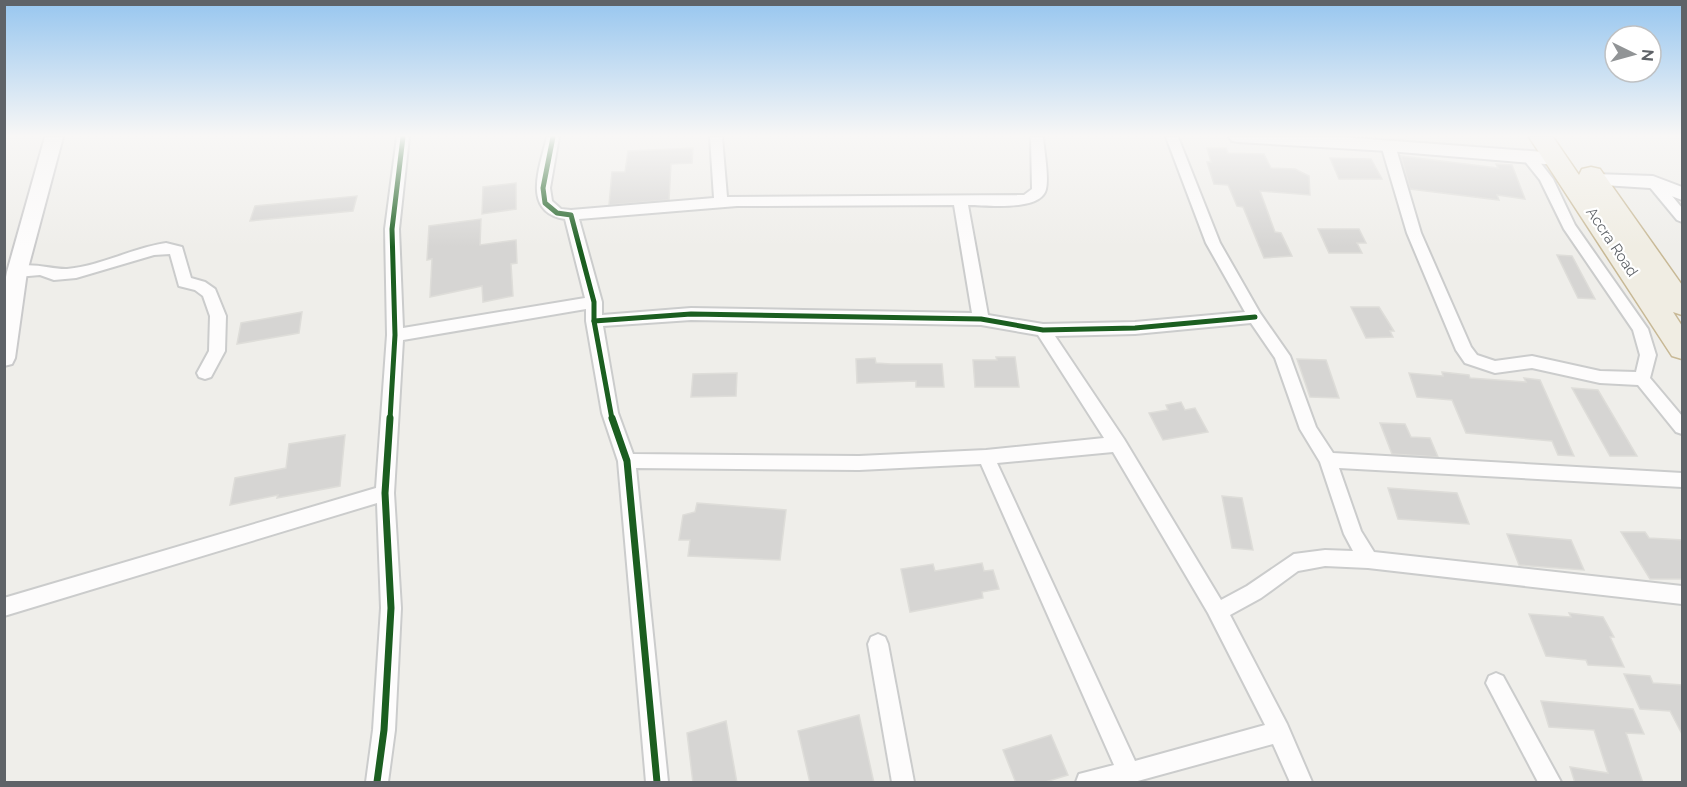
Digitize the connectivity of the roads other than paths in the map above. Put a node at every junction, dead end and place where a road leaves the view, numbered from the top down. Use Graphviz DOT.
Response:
graph roads {
  1 [pos="44,174"];
  2 [pos="399,174"];
  3 [pos="546,174"];
  4 [pos="719,174"];
  5 [pos="1038,174"];
  6 [pos="1187,174"];
  7 [pos="1391,174"];
  8 [pos="1544,174"];
  9 [pos="1576,174"];
  10 [pos="1588,174"];
  11 [pos="1595,180"];
  12 [pos="1653,182"];
  13 [pos="1683,194"];
  14 [pos="960,200"];
  15 [pos="721,203"];
  16 [pos="571,216"];
  17 [pos="1683,217"];
  18 [pos="16,272"];
  19 [pos="594,302"];
  20 [pos="1683,305"];
  21 [pos="1255,317"];
  22 [pos="981,319"];
  23 [pos="594,321"];
  24 [pos="1043,330"];
  25 [pos="395,335"];
  26 [pos="1683,348"];
  27 [pos="4,358"];
  28 [pos="205,373"];
  29 [pos="1642,379"];
  30 [pos="1683,427"];
  31 [pos="1118,444"];
  32 [pos="986,457"];
  33 [pos="1328,460"];
  34 [pos="627,461"];
  35 [pos="1683,480"];
  36 [pos="385,493"];
  37 [pos="1368,560"];
  38 [pos="1683,595"];
  39 [pos="4,607"];
  40 [pos="1219,611"];
  41 [pos="878,644"];
  42 [pos="1496,682"];
  43 [pos="1279,732"];
  44 [pos="1130,773"];
  45 [pos="377,783"];
  46 [pos="657,783"];
  47 [pos="903,783"];
  48 [pos="1087,783"];
  49 [pos="1300,783"];
  50 [pos="1550,783"];
  1 -- 18 [label="street"];
  2 -- 25 [label="street"];
  3 -- 16 [label="street"];
  4 -- 15 [label="street"];
  5 -- 14 [label="street"];
  6 -- 21 [label="street"];
  7 -- 29 [label="street"];
  8 -- 29 [label="street"];
  9 -- 26 [label="highway, Accra Road"];
  10 -- 11 [label="highway, Accra Road"];
  11 -- 12 [label="street"];
  11 -- 20 [label="highway, Accra Road"];
  12 -- 13 [label="street"];
  12 -- 17 [label="street"];
  14 -- 15 [label="street"];
  14 -- 22 [label="street"];
  15 -- 16 [label="street"];
  16 -- 19 [label="street"];
  18 -- 27 [label="street"];
  18 -- 28 [label="street"];
  19 -- 23 [label="street"];
  19 -- 25 [label="street"];
  21 -- 24 [label="street"];
  21 -- 33 [label="street"];
  22 -- 23 [label="street"];
  22 -- 24 [label="street"];
  23 -- 34 [label="street"];
  24 -- 31 [label="street"];
  25 -- 36 [label="street"];
  29 -- 30 [label="street"];
  31 -- 32 [label="street"];
  31 -- 40 [label="street"];
  32 -- 34 [label="street"];
  32 -- 44 [label="street"];
  33 -- 35 [label="street"];
  33 -- 37 [label="street"];
  34 -- 46 [label="street"];
  36 -- 39 [label="street"];
  36 -- 45 [label="street"];
  37 -- 38 [label="street"];
  37 -- 40 [label="street"];
  40 -- 43 [label="street"];
  41 -- 47 [label="street"];
  42 -- 50 [label="street"];
  43 -- 44 [label="street"];
  43 -- 49 [label="street"];
  44 -- 48 [label="street"];
}
